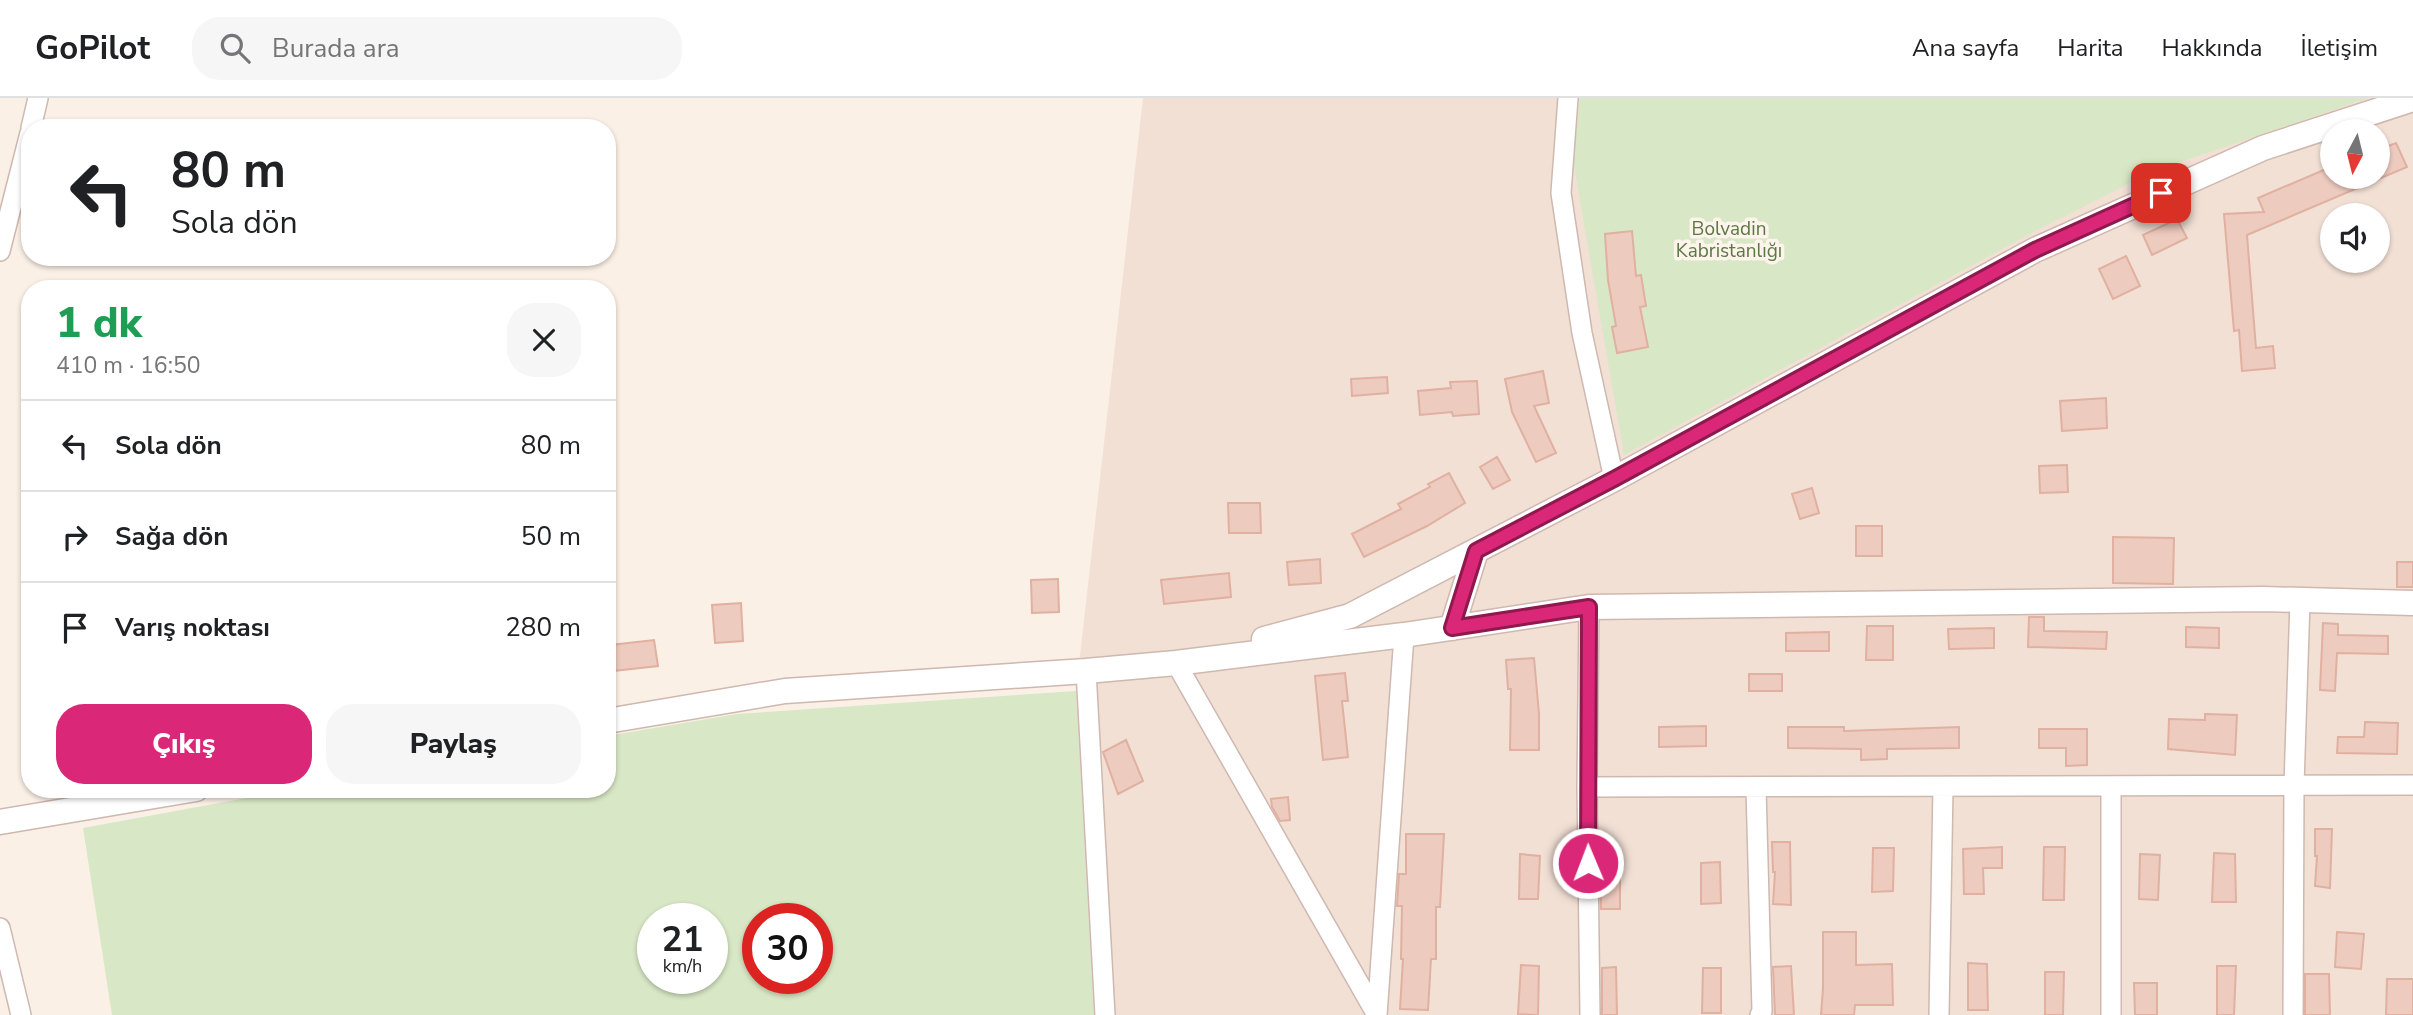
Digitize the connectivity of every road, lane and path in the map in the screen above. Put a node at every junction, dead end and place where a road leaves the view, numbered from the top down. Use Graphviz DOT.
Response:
graph roads {
  1 [pos="38,98"];
  2 [pos="1568,98"];
  3 [pos="2413,99"];
  4 [pos="33,119"];
  5 [pos="21,166"];
  6 [pos="0,251"];
  7 [pos="1614,479"];
  8 [pos="1476,551"];
  9 [pos="2300,600"];
  10 [pos="2413,603"];
  11 [pos="1589,607"];
  12 [pos="1452,628"];
  13 [pos="1404,635"];
  14 [pos="1176,663"];
  15 [pos="1086,671"];
  16 [pos="616,719"];
  17 [pos="2294,785"];
  18 [pos="2413,785"];
  19 [pos="1587,786"];
  20 [pos="1943,786"];
  21 [pos="2111,787"];
  22 [pos="1756,788"];
  23 [pos="132,798"];
  24 [pos="5,816"];
  25 [pos="0,928"];
  26 [pos="21,1015"];
  27 [pos="1105,1015"];
  28 [pos="1377,1015"];
  29 [pos="1590,1015"];
  30 [pos="1760,1015"];
  31 [pos="1939,1015"];
  32 [pos="2110,1015"];
  33 [pos="2293,1015"];
  1 -- 4 [label="street"];
  2 -- 7 [label="street"];
  3 -- 7 [label="street"];
  5 -- 6 [label="street"];
  7 -- 8 [label="street"];
  8 -- 12 [label="street"];
  8 -- 14 [label="street"];
  9 -- 10 [label="street"];
  9 -- 11 [label="street"];
  9 -- 17 [label="street"];
  11 -- 12 [label="street"];
  11 -- 19 [label="street"];
  12 -- 13 [label="street"];
  13 -- 14 [label="street"];
  13 -- 28 [label="street"];
  14 -- 15 [label="street"];
  14 -- 28 [label="street"];
  15 -- 16 [label="street"];
  15 -- 27 [label="street"];
  17 -- 18 [label="street"];
  17 -- 21 [label="street"];
  17 -- 33 [label="street"];
  19 -- 22 [label="street"];
  19 -- 29 [label="street"];
  20 -- 21 [label="street"];
  20 -- 22 [label="street"];
  20 -- 31 [label="street"];
  21 -- 32 [label="street"];
  22 -- 30 [label="street"];
  23 -- 24 [label="street"];
  25 -- 26 [label="street"];
}
